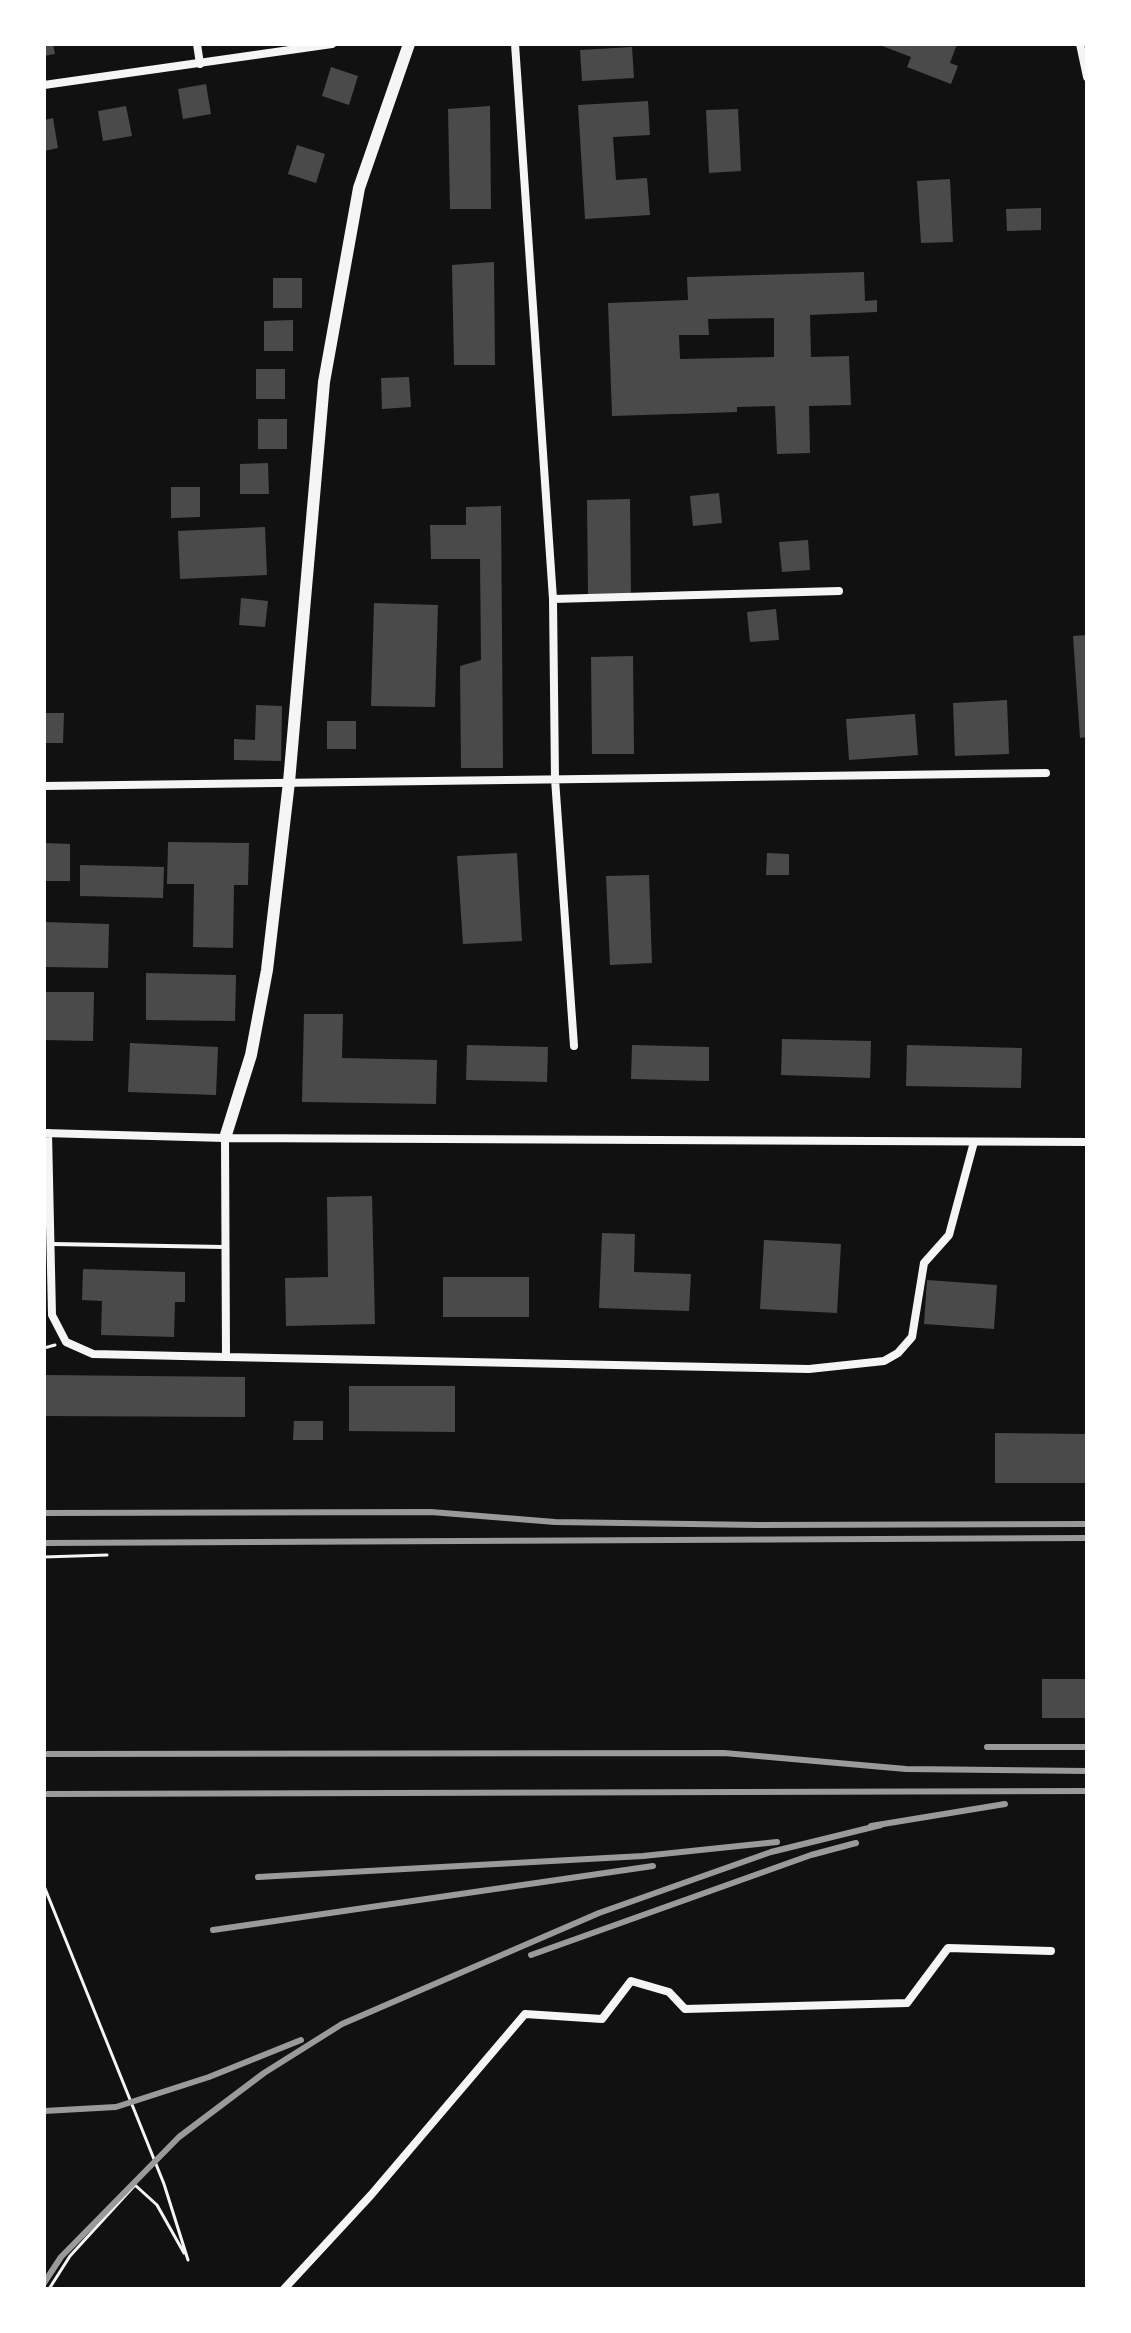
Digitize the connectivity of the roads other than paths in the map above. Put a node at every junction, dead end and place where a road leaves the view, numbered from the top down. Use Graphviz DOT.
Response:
graph roads {
  1 [pos="197,44"];
  2 [pos="332,44"];
  3 [pos="409,44"];
  4 [pos="515,44"];
  5 [pos="1080,44"];
  6 [pos="200,64"];
  7 [pos="1087,77"];
  8 [pos="44,85"];
  9 [pos="839,591"];
  10 [pos="553,599"];
  11 [pos="1046,773"];
  12 [pos="555,779"];
  13 [pos="289,782"];
  14 [pos="44,786"];
  15 [pos="574,1046"];
  16 [pos="46,1133"];
  17 [pos="225,1138"];
  18 [pos="974,1142"];
  19 [pos="1087,1142"];
  20 [pos="50,1244"];
  21 [pos="226,1247"];
  22 [pos="226,1357"];
  23 [pos="1051,1951"];
  24 [pos="284,2289"];
  1 -- 6 [label="street"];
  2 -- 6 [label="street"];
  3 -- 13 [label="main road"];
  4 -- 10 [label="street"];
  5 -- 7 [label="street"];
  6 -- 8 [label="street"];
  9 -- 10 [label="street"];
  10 -- 12 [label="street"];
  11 -- 12 [label="street"];
  12 -- 13 [label="street"];
  12 -- 15 [label="street"];
  13 -- 14 [label="street"];
  13 -- 17 [label="main road"];
  16 -- 17 [label="street"];
  16 -- 20 [label="street"];
  17 -- 18 [label="street"];
  17 -- 21 [label="street"];
  18 -- 19 [label="street"];
  18 -- 22 [label="street"];
  20 -- 21 [label="lane"];
  20 -- 22 [label="street"];
  21 -- 22 [label="street"];
  23 -- 24 [label="street"];
}
